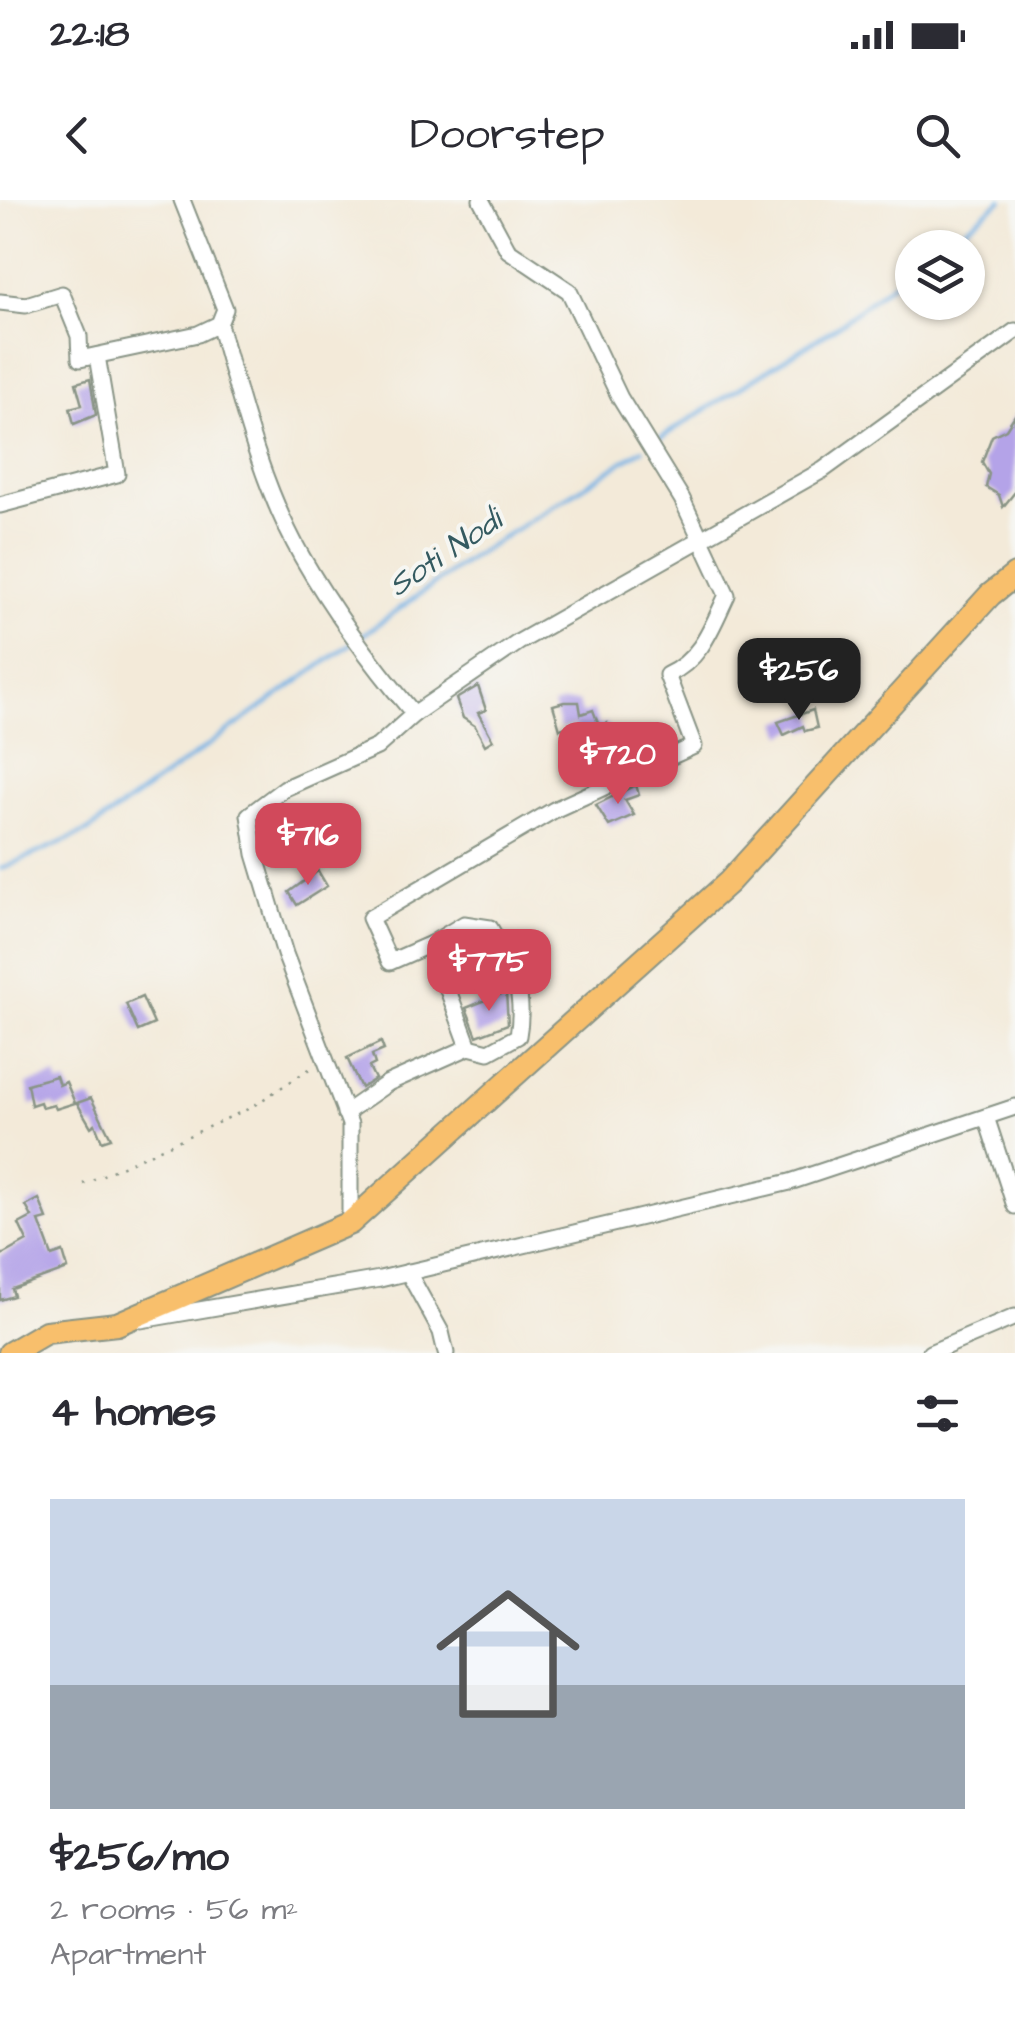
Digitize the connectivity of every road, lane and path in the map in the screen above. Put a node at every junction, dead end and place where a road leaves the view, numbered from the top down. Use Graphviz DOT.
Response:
graph roads {
  1 [pos="182,200"];
  2 [pos="481,200"];
  3 [pos="0,302"];
  4 [pos="219,324"];
  5 [pos="1015,331"];
  6 [pos="97,356"];
  7 [pos="0,504"];
  8 [pos="702,539"];
  9 [pos="1015,575"];
  10 [pos="414,714"];
  11 [pos="431,944"];
  12 [pos="469,1046"];
  13 [pos="324,1060"];
  14 [pos="1015,1107"];
  15 [pos="345,1113"];
  16 [pos="986,1117"];
  17 [pos="82,1184"];
  18 [pos="1015,1206"];
  19 [pos="350,1223"];
  20 [pos="408,1272"];
  21 [pos="1012,1322"];
  22 [pos="117,1324"];
  23 [pos="10,1353"];
  24 [pos="446,1353"];
  25 [pos="930,1353"];
  1 -- 4 [label="street"];
  2 -- 8 [label="street"];
  3 -- 6 [label="street"];
  4 -- 6 [label="street"];
  4 -- 10 [label="street"];
  5 -- 8 [label="street"];
  6 -- 7 [label="street"];
  8 -- 10 [label="street"];
  8 -- 11 [label="street"];
  9 -- 19 [label="highway"];
  10 -- 13 [label="street"];
  11 -- 12 [label="street"];
  11 -- 12 [label="street"];
  12 -- 15 [label="street"];
  13 -- 15 [label="street"];
  13 -- 17 [label="path"];
  14 -- 16 [label="street"];
  15 -- 19 [label="street"];
  16 -- 18 [label="street"];
  16 -- 20 [label="street"];
  19 -- 22 [label="highway"];
  20 -- 22 [label="street"];
  20 -- 24 [label="street"];
  21 -- 25 [label="street"];
  22 -- 23 [label="highway"];
}
